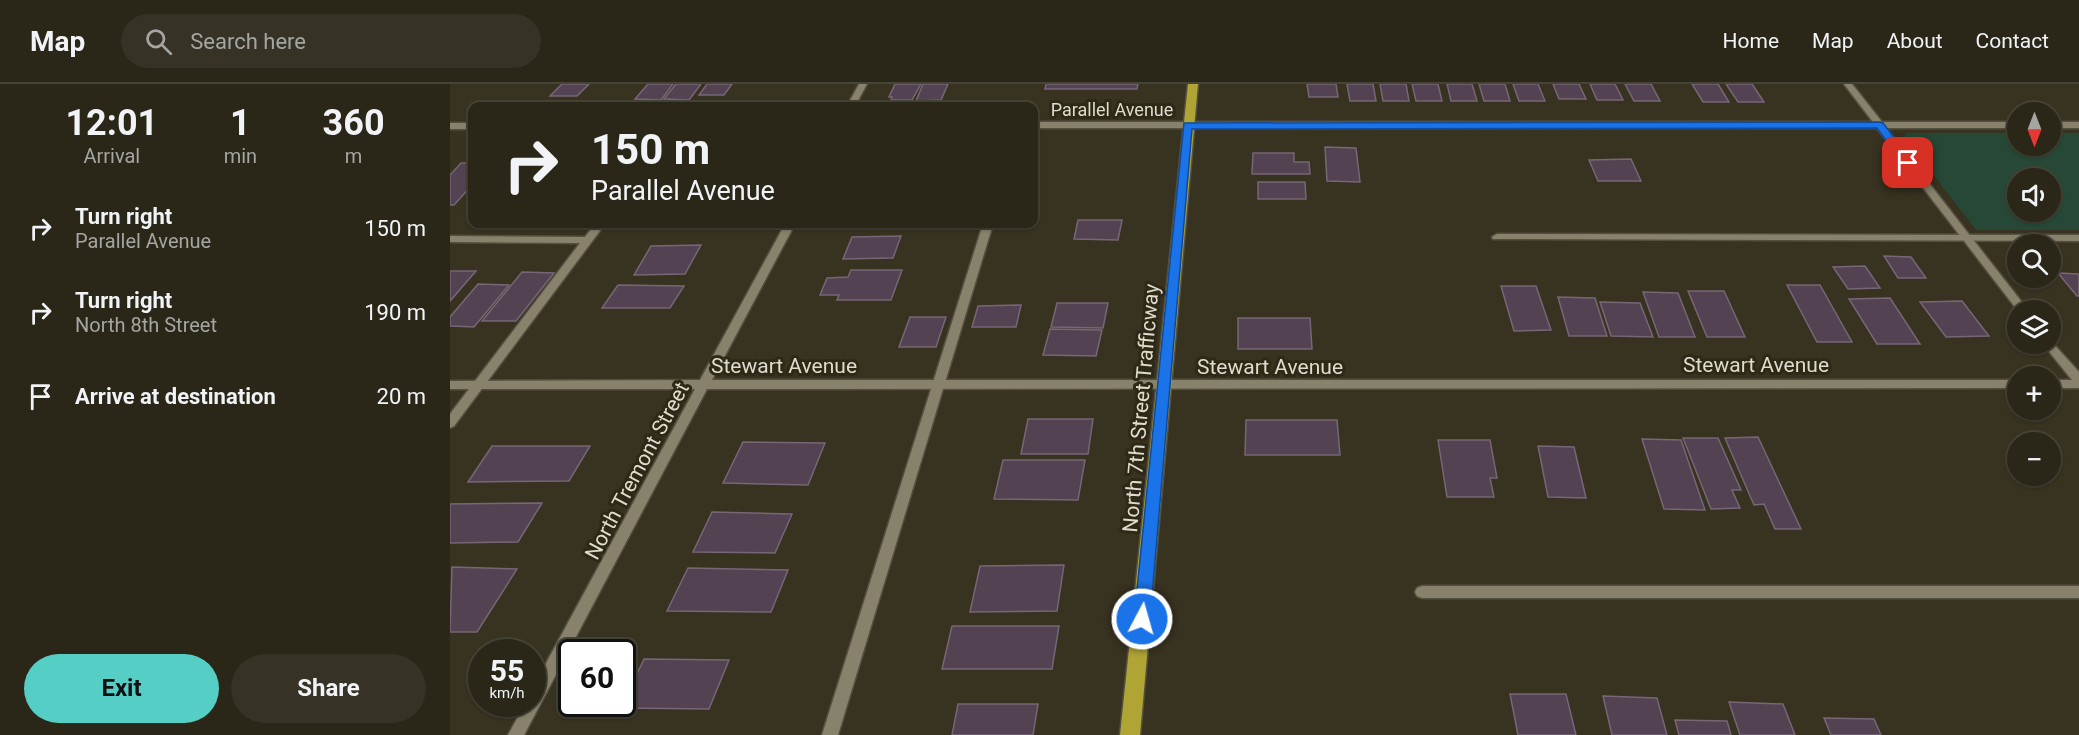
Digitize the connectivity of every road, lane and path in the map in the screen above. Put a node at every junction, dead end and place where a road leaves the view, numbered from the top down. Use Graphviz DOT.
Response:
graph roads {
  1 [pos="863,84"];
  2 [pos="1192,84"];
  3 [pos="1848,84"];
  4 [pos="853,102"];
  5 [pos="1038,125"];
  6 [pos="1880,125"];
  7 [pos="2007,125"];
  8 [pos="2061,125"];
  9 [pos="2079,125"];
  10 [pos="450,126"];
  11 [pos="468,126"];
  12 [pos="1188,126"];
  13 [pos="597,228"];
  14 [pos="788,228"];
  15 [pos="987,228"];
  16 [pos="1497,237"];
  17 [pos="1965,238"];
  18 [pos="2079,238"];
  19 [pos="450,239"];
  20 [pos="588,240"];
  21 [pos="2015,300"];
  22 [pos="2057,354"];
  23 [pos="2079,382"];
  24 [pos="2061,383"];
  25 [pos="2007,384"];
  26 [pos="450,385"];
  27 [pos="478,385"];
  28 [pos="705,385"];
  29 [pos="936,386"];
  30 [pos="1164,386"];
  31 [pos="450,423"];
  32 [pos="1422,592"];
  33 [pos="2079,592"];
  34 [pos="516,735"];
  35 [pos="830,735"];
  36 [pos="1130,735"];
  1 -- 4 [label="street"];
  2 -- 12 [label="main road, North 7th Street Trafficway"];
  3 -- 6 [label="street"];
  5 -- 12 [label="street, Parallel Avenue"];
  6 -- 7 [label="street, Parallel Avenue"];
  6 -- 12 [label="street, Parallel Avenue"];
  6 -- 17 [label="street"];
  8 -- 9 [label="street"];
  10 -- 11 [label="street"];
  12 -- 30 [label="main road, North 7th Street Trafficway"];
  13 -- 20 [label="street"];
  14 -- 28 [label="street, North Tremont Street"];
  15 -- 29 [label="street"];
  16 -- 17 [label="street"];
  17 -- 18 [label="street"];
  17 -- 21 [label="street"];
  19 -- 20 [label="street"];
  20 -- 27 [label="street"];
  22 -- 23 [label="street"];
  23 -- 24 [label="street"];
  25 -- 30 [label="street, Stewart Avenue"];
  26 -- 27 [label="street, Stewart Avenue"];
  27 -- 28 [label="street, Stewart Avenue"];
  27 -- 31 [label="street"];
  28 -- 29 [label="street, Stewart Avenue"];
  28 -- 34 [label="street, North Tremont Street"];
  29 -- 30 [label="street, Stewart Avenue"];
  29 -- 35 [label="street"];
  30 -- 36 [label="main road, North 7th Street Trafficway"];
  32 -- 33 [label="street"];
}
